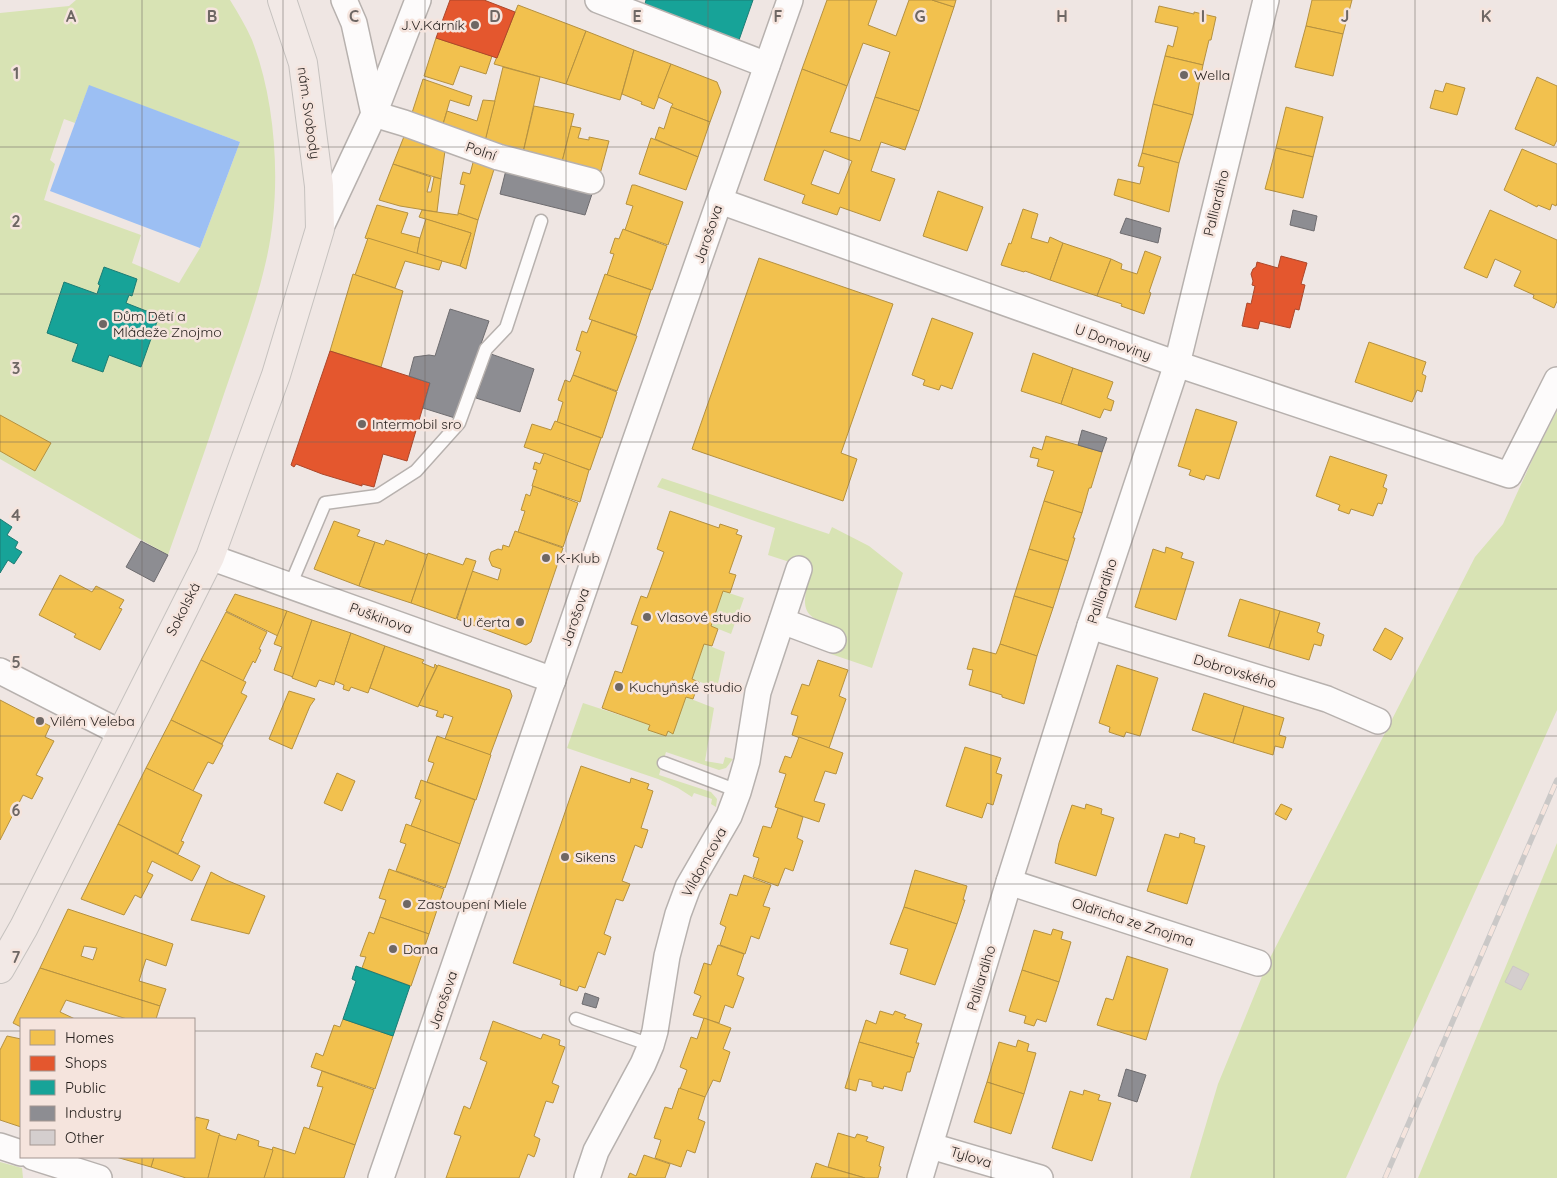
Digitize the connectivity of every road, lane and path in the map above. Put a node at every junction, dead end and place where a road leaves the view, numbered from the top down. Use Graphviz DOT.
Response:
graph roads {
  1 [pos="282,0"];
  2 [pos="344,0"];
  3 [pos="418,0"];
  4 [pos="598,0"];
  5 [pos="790,0"];
  6 [pos="1266,0"];
  7 [pos="767,65"];
  8 [pos="374,114"];
  9 [pos="591,181"];
  10 [pos="720,201"];
  11 [pos="541,220"];
  12 [pos="320,229"];
  13 [pos="1177,364"];
  14 [pos="1557,380"];
  15 [pos="210,557"];
  16 [pos="799,569"];
  17 [pos="290,586"];
  18 [pos="782,621"];
  19 [pos="1090,626"];
  20 [pos="833,640"];
  21 [pos="0,671"];
  22 [pos="553,680"];
  23 [pos="1378,721"];
  24 [pos="121,733"];
  25 [pos="664,763"];
  26 [pos="738,790"];
  27 [pos="1009,882"];
  28 [pos="1258,963"];
  29 [pos="0,969"];
  30 [pos="576,1019"];
  31 [pos="651,1045"];
  32 [pos="0,1146"];
  33 [pos="931,1146"];
  34 [pos="20,1153"];
  35 [pos="36,1158"];
  36 [pos="99,1178"];
  37 [pos="381,1178"];
  38 [pos="587,1178"];
  39 [pos="920,1178"];
  40 [pos="1040,1178"];
  1 -- 12 [label="main road, nám. Svobody"];
  2 -- 8 [label="street"];
  3 -- 8 [label="street"];
  4 -- 7 [label="street"];
  5 -- 7 [label="street, Jarošova"];
  6 -- 13 [label="street, Palliardiho"];
  7 -- 10 [label="street, Jarošova"];
  8 -- 9 [label="street, Polní"];
  8 -- 12 [label="street"];
  10 -- 13 [label="street, U Domoviny"];
  10 -- 22 [label="street, Jarošova"];
  11 -- 17 [label="lane"];
  12 -- 15 [label="main road, Sokolská"];
  13 -- 14 [label="street, U Domoviny"];
  13 -- 19 [label="street, Palliardiho"];
  15 -- 17 [label="street, Puškinova"];
  15 -- 24 [label="main road, Sokolská"];
  16 -- 18 [label="street, Vildomcova"];
  17 -- 22 [label="street, Puškinova"];
  18 -- 20 [label="street"];
  18 -- 26 [label="street, Vildomcova"];
  19 -- 23 [label="street, Dobrovského"];
  19 -- 27 [label="street, Palliardiho"];
  21 -- 24 [label="street"];
  22 -- 37 [label="street, Jarošova"];
  24 -- 29 [label="main road, Sokolská"];
  25 -- 26 [label="lane"];
  26 -- 31 [label="street, Vildomcova"];
  27 -- 28 [label="street, Oldřicha ze Znojma"];
  27 -- 33 [label="street, Palliardiho"];
  30 -- 31 [label="lane"];
  31 -- 38 [label="street, Vildomcova"];
  32 -- 34 [label="street"];
  33 -- 39 [label="street, Palliardiho"];
  33 -- 40 [label="street, Tylova"];
  35 -- 36 [label="street"];
}
